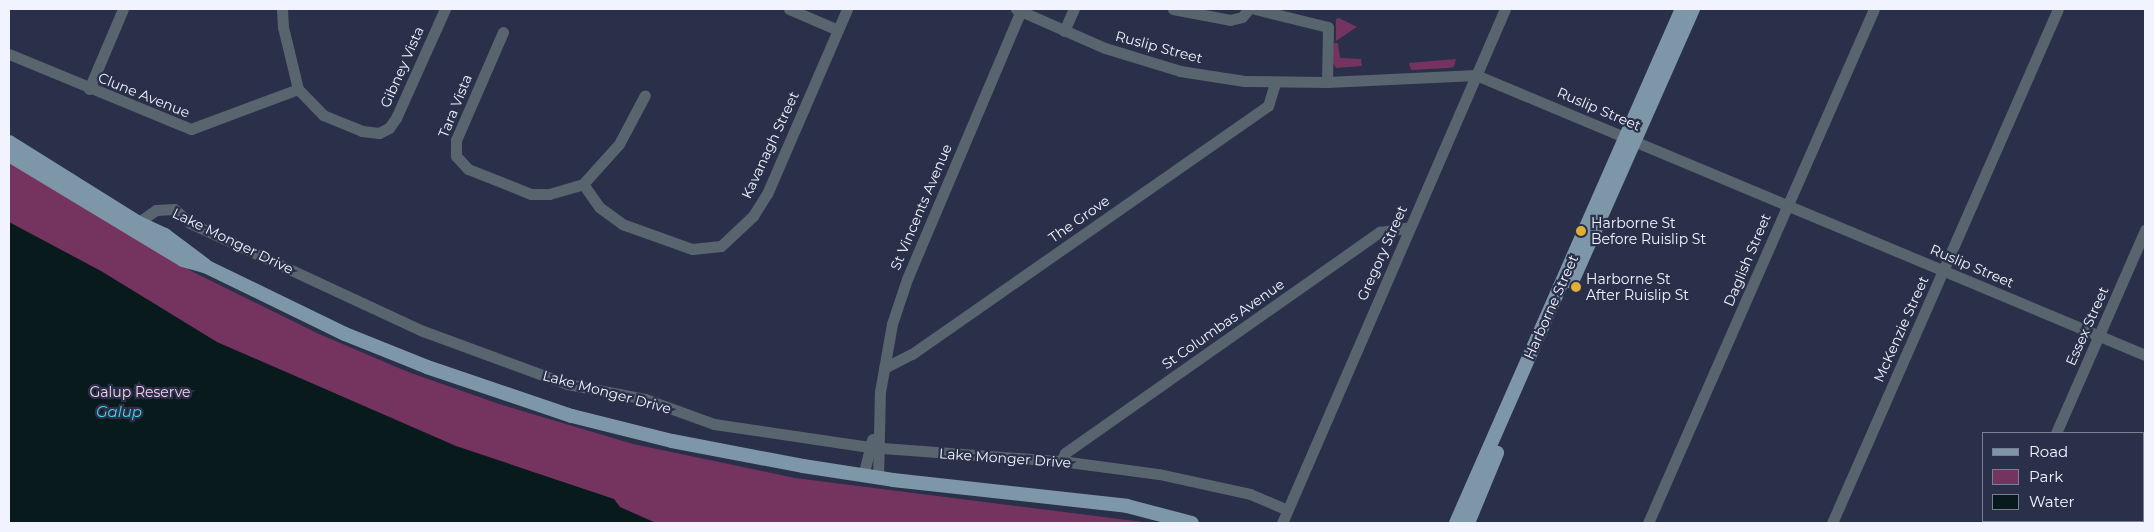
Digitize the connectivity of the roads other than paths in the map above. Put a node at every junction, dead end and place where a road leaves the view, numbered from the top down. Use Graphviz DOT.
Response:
graph roads {
  1 [pos="123,9"];
  2 [pos="282,9"];
  3 [pos="445,9"];
  4 [pos="789,9"];
  5 [pos="847,9"];
  6 [pos="1074,9"];
  7 [pos="1172,9"];
  8 [pos="1249,9"];
  9 [pos="1255,9"];
  10 [pos="1505,9"];
  11 [pos="1682,9"];
  12 [pos="1692,9"];
  13 [pos="1874,9"];
  14 [pos="2058,9"];
  15 [pos="1019,10"];
  16 [pos="838,30"];
  17 [pos="1064,31"];
  18 [pos="503,32"];
  19 [pos="9,54"];
  20 [pos="1476,75"];
  21 [pos="1276,82"];
  22 [pos="1328,82"];
  23 [pos="89,89"];
  24 [pos="298,89"];
  25 [pos="645,95"];
  26 [pos="1631,139"];
  27 [pos="9,142"];
  28 [pos="9,155"];
  29 [pos="583,184"];
  30 [pos="1787,206"];
  31 [pos="133,226"];
  32 [pos="1410,227"];
  33 [pos="2145,230"];
  34 [pos="1943,270"];
  35 [pos="2099,336"];
  36 [pos="2145,355"];
  37 [pos="884,368"];
  38 [pos="2056,432"];
  39 [pos="875,447"];
  40 [pos="1061,460"];
  41 [pos="863,476"];
  42 [pos="878,478"];
  43 [pos="1286,509"];
  44 [pos="1192,523"];
  45 [pos="1274,523"];
  46 [pos="1282,523"];
  47 [pos="1456,523"];
  48 [pos="1468,523"];
  49 [pos="1648,523"];
  50 [pos="1832,523"];
  1 -- 23 [label="street"];
  2 -- 24 [label="street"];
  3 -- 24 [label="street, Gibney Vista"];
  4 -- 16 [label="street"];
  5 -- 16 [label="street, Kavanagh Street"];
  6 -- 17 [label="street"];
  7 -- 8 [label="street"];
  9 -- 22 [label="street"];
  10 -- 20 [label="street, Gregory Street"];
  11 -- 26 [label="main road, Harborne Street"];
  12 -- 26 [label="main road, Harborne Street"];
  13 -- 30 [label="street, Daglish Street"];
  14 -- 34 [label="street, McKenzie Street"];
  15 -- 17 [label="street, Ruslip Street"];
  15 -- 37 [label="street, St Vincents Avenue"];
  16 -- 29 [label="street, Kavanagh Street"];
  17 -- 21 [label="street, Ruslip Street"];
  18 -- 29 [label="street, Tara Vista"];
  19 -- 23 [label="street, Clune Avenue"];
  20 -- 22 [label="street, Ruslip Street"];
  20 -- 26 [label="street, Ruslip Street"];
  20 -- 32 [label="street, Gregory Street"];
  21 -- 22 [label="street, Ruslip Street"];
  21 -- 37 [label="street, The Grove"];
  23 -- 24 [label="street, Clune Avenue"];
  25 -- 29 [label="street"];
  26 -- 30 [label="street, Ruslip Street"];
  26 -- 47 [label="main road, Harborne Street"];
  26 -- 48 [label="main road, Harborne Street"];
  27 -- 31 [label="main road"];
  28 -- 31 [label="main road"];
  30 -- 34 [label="street, Ruslip Street"];
  30 -- 49 [label="street, Daglish Street"];
  31 -- 39 [label="street, Lake Monger Drive"];
  31 -- 41 [label="main road"];
  32 -- 40 [label="street, St Columbas Avenue"];
  32 -- 43 [label="street, Gregory Street"];
  33 -- 35 [label="street, Essex Street"];
  34 -- 35 [label="street, Ruslip Street"];
  34 -- 50 [label="street, McKenzie Street"];
  35 -- 36 [label="street, Ruslip Street"];
  35 -- 38 [label="street, Essex Street"];
  37 -- 39 [label="street, St Vincents Avenue"];
  39 -- 40 [label="street, Lake Monger Drive"];
  39 -- 41 [label="street, St Vincents Avenue"];
  39 -- 42 [label="street, St Vincents Avenue"];
  40 -- 43 [label="street, Lake Monger Drive"];
  41 -- 42 [label="main road"];
  42 -- 44 [label="main road"];
  43 -- 45 [label="street, Gregory Street"];
  43 -- 46 [label="street, Gregory Street"];
}
